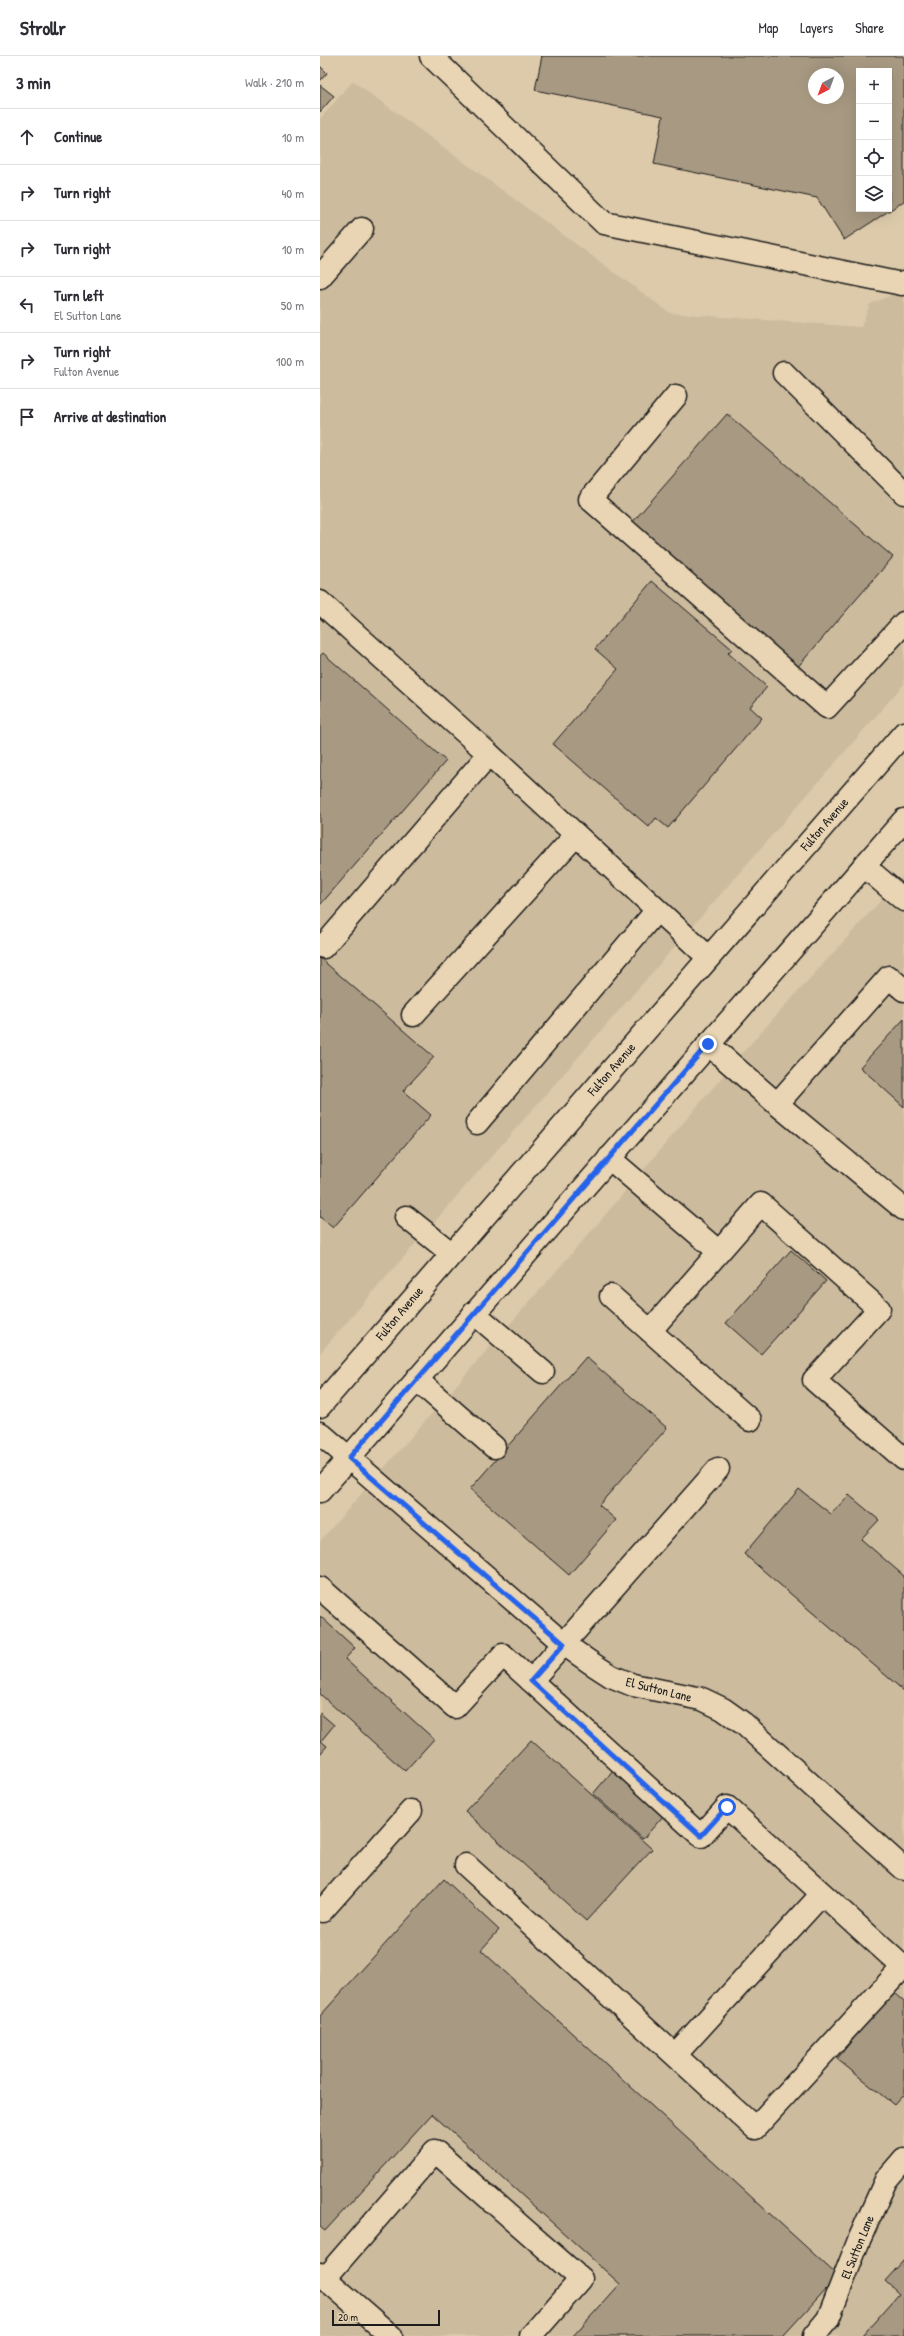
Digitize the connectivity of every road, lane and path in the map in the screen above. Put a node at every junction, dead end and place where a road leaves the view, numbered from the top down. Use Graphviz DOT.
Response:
graph roads {
  1 [pos="431,56"];
  2 [pos="362,229"];
  3 [pos="320,277"];
  4 [pos="904,284"];
  5 [pos="784,373"];
  6 [pos="676,396"];
  7 [pos="904,493"];
  8 [pos="320,602"];
  9 [pos="904,623"];
  10 [pos="904,732"];
  11 [pos="489,754"];
  12 [pos="904,820"];
  13 [pos="576,835"];
  14 [pos="864,866"];
  15 [pos="904,900"];
  16 [pos="657,910"];
  17 [pos="323,947"];
  18 [pos="708,958"];
  19 [pos="904,990"];
  20 [pos="413,1015"];
  21 [pos="708,1044"];
  22 [pos="777,1104"];
  23 [pos="478,1123"];
  24 [pos="609,1158"];
  25 [pos="904,1209"];
  26 [pos="406,1217"];
  27 [pos="719,1252"];
  28 [pos="451,1253"];
  29 [pos="611,1296"];
  30 [pos="474,1312"];
  31 [pos="650,1331"];
  32 [pos="543,1372"];
  33 [pos="416,1379"];
  34 [pos="320,1406"];
  35 [pos="750,1420"];
  36 [pos="320,1433"];
  37 [pos="494,1447"];
  38 [pos="349,1458"];
  39 [pos="904,1459"];
  40 [pos="718,1469"];
  41 [pos="320,1492"];
  42 [pos="320,1588"];
  43 [pos="564,1644"];
  44 [pos="531,1681"];
  45 [pos="411,1811"];
  46 [pos="466,1865"];
  47 [pos="904,1869"];
  48 [pos="822,1894"];
  49 [pos="320,1909"];
  50 [pos="675,2055"];
  51 [pos="904,2159"];
  52 [pos="322,2276"];
  53 [pos="391,2336"];
  54 [pos="531,2336"];
  55 [pos="814,2336"];
  1 -- 4 [label="main road"];
  2 -- 3 [label="main road"];
  5 -- 7 [label="main road"];
  6 -- 9 [label="main road"];
  8 -- 11 [label="main road"];
  10 -- 18 [label="main road, Fulton Avenue"];
  11 -- 13 [label="main road"];
  11 -- 17 [label="main road"];
  12 -- 14 [label="main road"];
  13 -- 16 [label="main road"];
  13 -- 20 [label="main road"];
  14 -- 15 [label="main road"];
  14 -- 21 [label="main road"];
  16 -- 18 [label="main road"];
  16 -- 23 [label="main road"];
  18 -- 28 [label="main road, Fulton Avenue"];
  19 -- 22 [label="main road"];
  21 -- 22 [label="main road"];
  21 -- 24 [label="main road"];
  22 -- 25 [label="main road"];
  24 -- 27 [label="main road"];
  24 -- 30 [label="main road"];
  26 -- 28 [label="main road"];
  27 -- 31 [label="main road"];
  27 -- 39 [label="main road"];
  28 -- 34 [label="main road, Fulton Avenue"];
  29 -- 31 [label="main road"];
  30 -- 32 [label="main road"];
  30 -- 33 [label="main road"];
  31 -- 35 [label="main road"];
  33 -- 37 [label="main road"];
  33 -- 38 [label="main road"];
  36 -- 38 [label="main road, El Sutton Lane"];
  38 -- 41 [label="main road"];
  38 -- 43 [label="main road, El Sutton Lane"];
  40 -- 43 [label="main road"];
  42 -- 44 [label="main road"];
  43 -- 44 [label="main road"];
  43 -- 47 [label="main road, El Sutton Lane"];
  44 -- 48 [label="main road"];
  45 -- 49 [label="main road"];
  46 -- 50 [label="main road"];
  48 -- 50 [label="main road"];
  48 -- 50 [label="main road"];
  51 -- 55 [label="main road, El Sutton Lane"];
  52 -- 53 [label="main road"];
  52 -- 54 [label="main road"];
}
